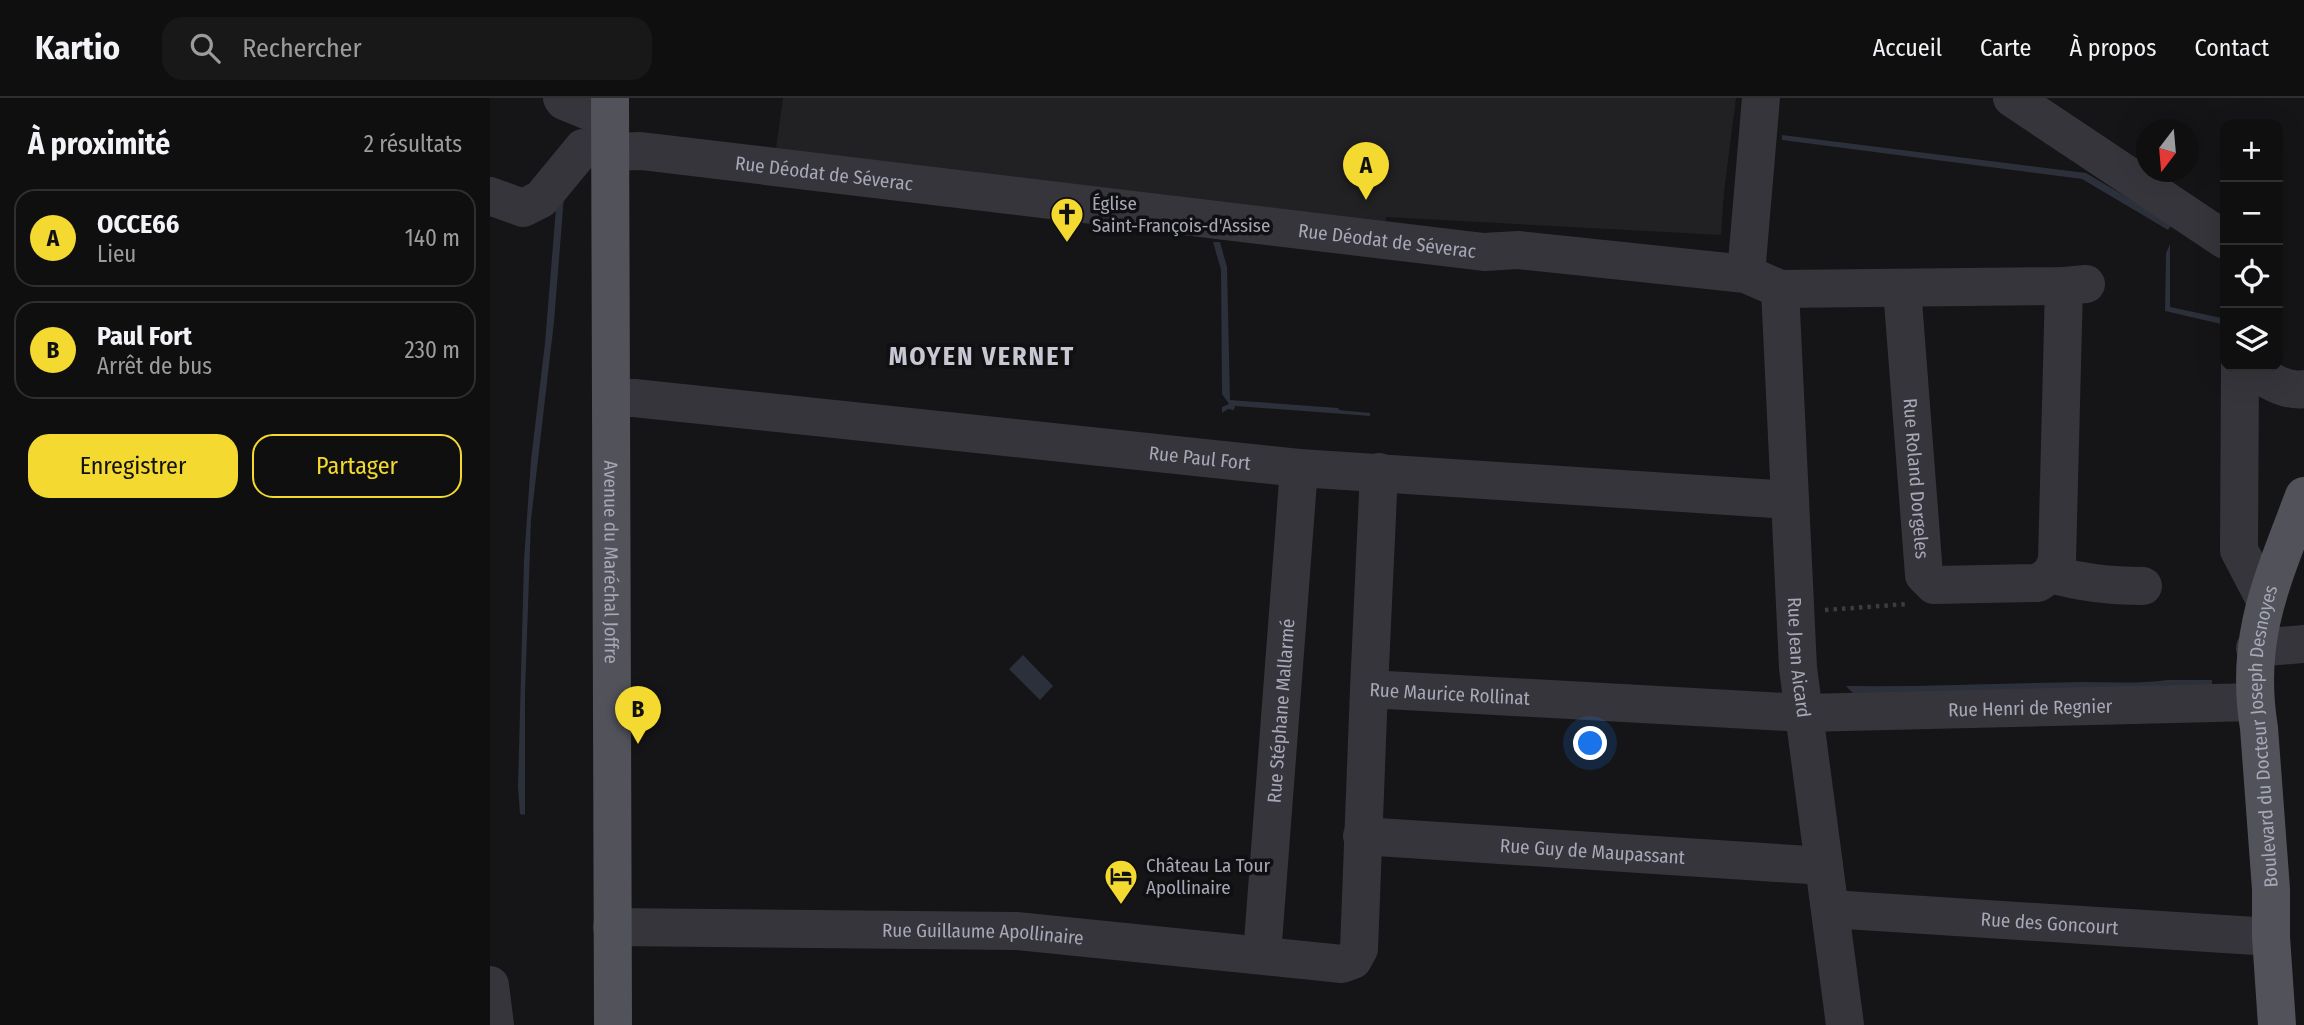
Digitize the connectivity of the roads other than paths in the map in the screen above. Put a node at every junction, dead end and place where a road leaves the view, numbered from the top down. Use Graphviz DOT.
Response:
graph roads {
  1 [pos="562,98"];
  2 [pos="1761,98"];
  3 [pos="2011,98"];
  4 [pos="610,123"];
  5 [pos="490,196"];
  6 [pos="2220,237"];
  7 [pos="1763,282"];
  8 [pos="1902,288"];
  9 [pos="2240,371"];
  10 [pos="2256,371"];
  11 [pos="2304,389"];
  12 [pos="611,398"];
  13 [pos="1299,468"];
  14 [pos="1379,472"];
  15 [pos="2304,496"];
  16 [pos="1790,500"];
  17 [pos="2051,574"];
  18 [pos="2143,586"];
  19 [pos="2265,600"];
  20 [pos="2304,644"];
  21 [pos="2255,648"];
  22 [pos="1369,689"];
  23 [pos="2255,702"];
  24 [pos="1804,713"];
  25 [pos="1362,836"];
  26 [pos="1824,866"];
  27 [pos="1830,909"];
  28 [pos="612,927"];
  29 [pos="2271,937"];
  30 [pos="1262,955"];
  31 [pos="1353,960"];
  32 [pos="490,985"];
  33 [pos="495,1025"];
  34 [pos="612,1025"];
  35 [pos="1846,1025"];
  36 [pos="2277,1025"];
  1 -- 4 [label="street"];
  2 -- 7 [label="street, Rue Jean Aicard"];
  3 -- 6 [label="street"];
  4 -- 5 [label="street, Rue Déodat de Séverac"];
  4 -- 7 [label="street, Rue Déodat de Séverac"];
  4 -- 12 [label="main road, Avenue du Maréchal Joffre"];
  7 -- 8 [label="street"];
  7 -- 16 [label="street, Rue Jean Aicard"];
  8 -- 17 [label="street, Rue Roland Dorgeles"];
  8 -- 17 [label="street"];
  9 -- 19 [label="street"];
  10 -- 11 [label="street"];
  12 -- 13 [label="street, Rue Paul Fort"];
  12 -- 28 [label="main road, Avenue du Maréchal Joffre"];
  13 -- 14 [label="street, Rue Paul Fort"];
  13 -- 30 [label="street, Rue Stéphane Mallarmé"];
  14 -- 16 [label="street, Rue Paul Fort"];
  14 -- 22 [label="street"];
  15 -- 19 [label="main road, Boulevard du Docteur Joseph Desnoyes"];
  16 -- 24 [label="street, Rue Jean Aicard"];
  17 -- 18 [label="street"];
  19 -- 21 [label="main road, Boulevard du Docteur Joseph Desnoyes"];
  20 -- 21 [label="street"];
  21 -- 23 [label="main road, Boulevard du Docteur Joseph Desnoyes"];
  22 -- 24 [label="street, Rue Maurice Rollinat"];
  22 -- 25 [label="street, Rue Maurice Rollinat"];
  23 -- 24 [label="street, Rue Henri de Regnier"];
  23 -- 29 [label="main road, Boulevard du Docteur Joseph Desnoyes"];
  24 -- 26 [label="street, Rue Jean Aicard"];
  25 -- 26 [label="street, Rue Guy de Maupassant"];
  25 -- 31 [label="street, Rue Maurice Rollinat"];
  26 -- 27 [label="street, Rue Jean Aicard"];
  27 -- 29 [label="street, Rue des Goncourt"];
  27 -- 35 [label="street, Rue Jean Aicard"];
  28 -- 30 [label="street, Rue Guillaume Apollinaire"];
  28 -- 34 [label="main road, Avenue du Maréchal Joffre"];
  29 -- 36 [label="main road, Boulevard du Docteur Joseph Desnoyes"];
  30 -- 31 [label="street, Rue Guillaume Apollinaire"];
  32 -- 33 [label="street"];
}
